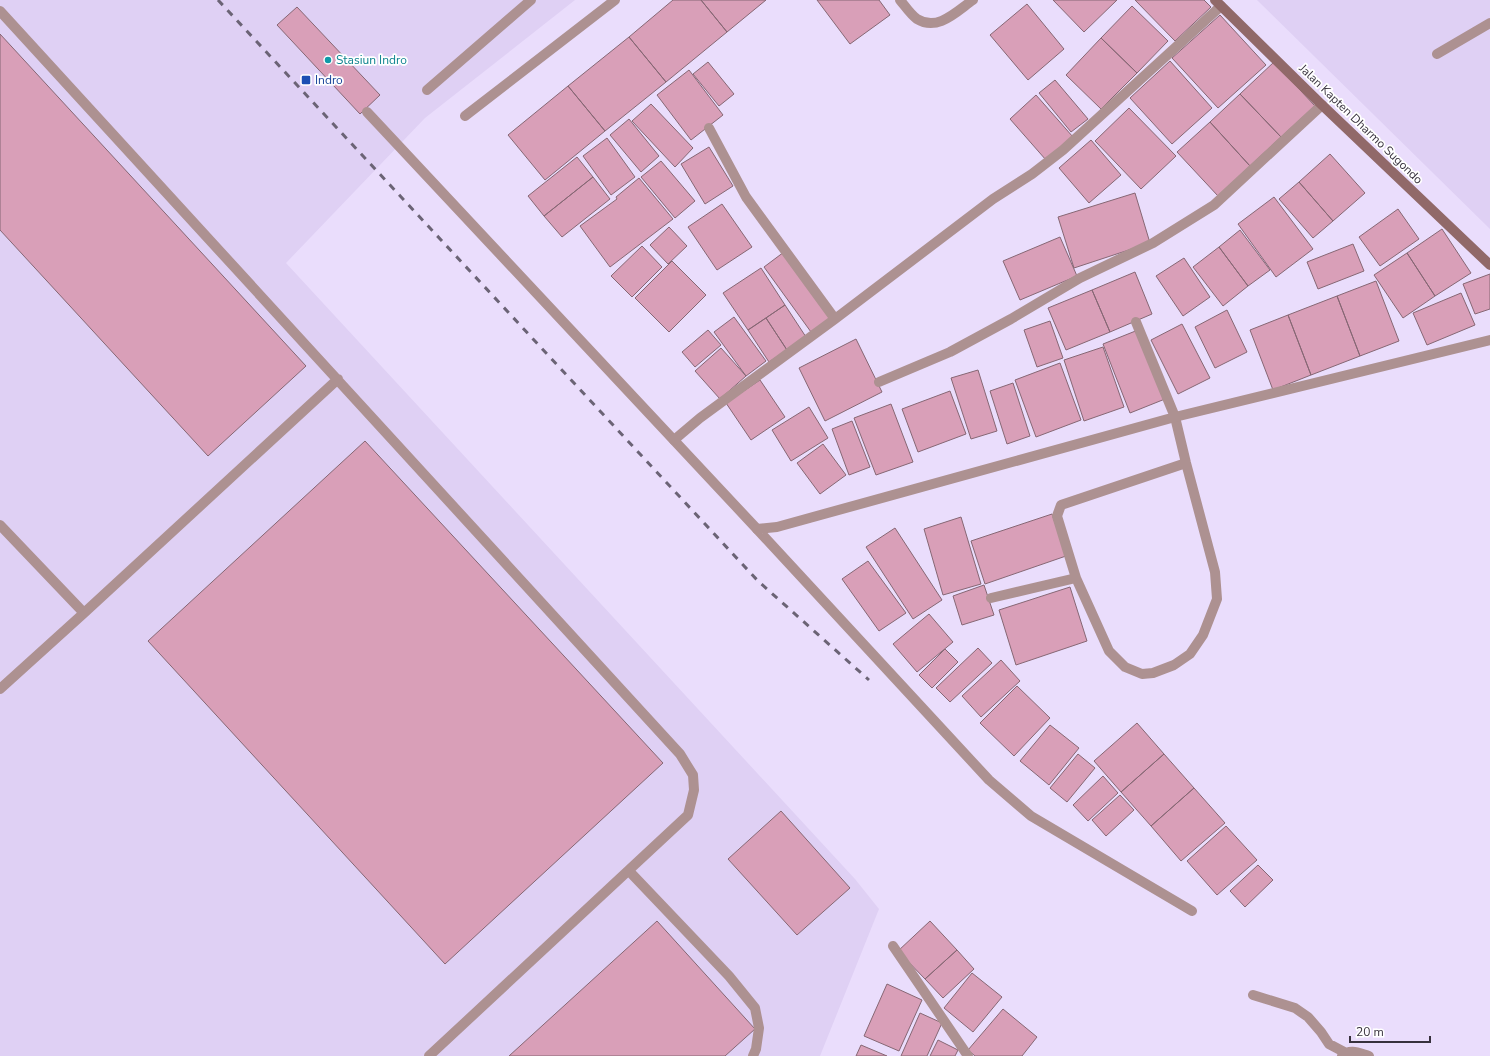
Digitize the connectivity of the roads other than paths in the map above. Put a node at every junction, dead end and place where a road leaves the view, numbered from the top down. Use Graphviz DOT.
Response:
graph roads {
  1 [pos="531,0"];
  2 [pos="614,0"];
  3 [pos="900,0"];
  4 [pos="973,0"];
  5 [pos="1218,3"];
  6 [pos="0,11"];
  7 [pos="1490,23"];
  8 [pos="1437,54"];
  9 [pos="427,90"];
  10 [pos="1322,105"];
  11 [pos="367,112"];
  12 [pos="465,116"];
  13 [pos="709,128"];
  14 [pos="1490,265"];
  15 [pos="835,319"];
  16 [pos="1136,322"];
  17 [pos="1490,340"];
  18 [pos="338,379"];
  19 [pos="880,382"];
  20 [pos="1175,417"];
  21 [pos="674,440"];
  22 [pos="1186,463"];
  23 [pos="0,525"];
  24 [pos="757,529"];
  25 [pos="1076,578"];
  26 [pos="991,598"];
  27 [pos="84,613"];
  28 [pos="0,689"];
  29 [pos="629,871"];
  30 [pos="1192,911"];
  31 [pos="892,946"];
  32 [pos="1253,995"];
  33 [pos="1344,1054"];
  34 [pos="429,1056"];
  35 [pos="753,1056"];
  36 [pos="968,1056"];
  37 [pos="1368,1056"];
  1 -- 9 [label="street"];
  2 -- 12 [label="street"];
  3 -- 4 [label="street"];
  5 -- 10 [label="main road, Jalan Kapten Dharmo Sugondo"];
  5 -- 15 [label="street"];
  6 -- 18 [label="street"];
  7 -- 8 [label="street"];
  10 -- 14 [label="main road, Jalan Kapten Dharmo Sugondo"];
  10 -- 19 [label="street"];
  11 -- 21 [label="street"];
  13 -- 15 [label="street"];
  15 -- 21 [label="street"];
  16 -- 20 [label="street"];
  17 -- 20 [label="street"];
  18 -- 27 [label="street"];
  18 -- 29 [label="street"];
  20 -- 22 [label="street"];
  20 -- 24 [label="street"];
  21 -- 24 [label="street"];
  22 -- 25 [label="street"];
  22 -- 25 [label="street"];
  23 -- 27 [label="street"];
  24 -- 30 [label="street"];
  25 -- 26 [label="street"];
  27 -- 28 [label="street"];
  29 -- 34 [label="street"];
  29 -- 35 [label="street"];
  31 -- 36 [label="street"];
  32 -- 33 [label="street"];
  33 -- 37 [label="street"];
}
